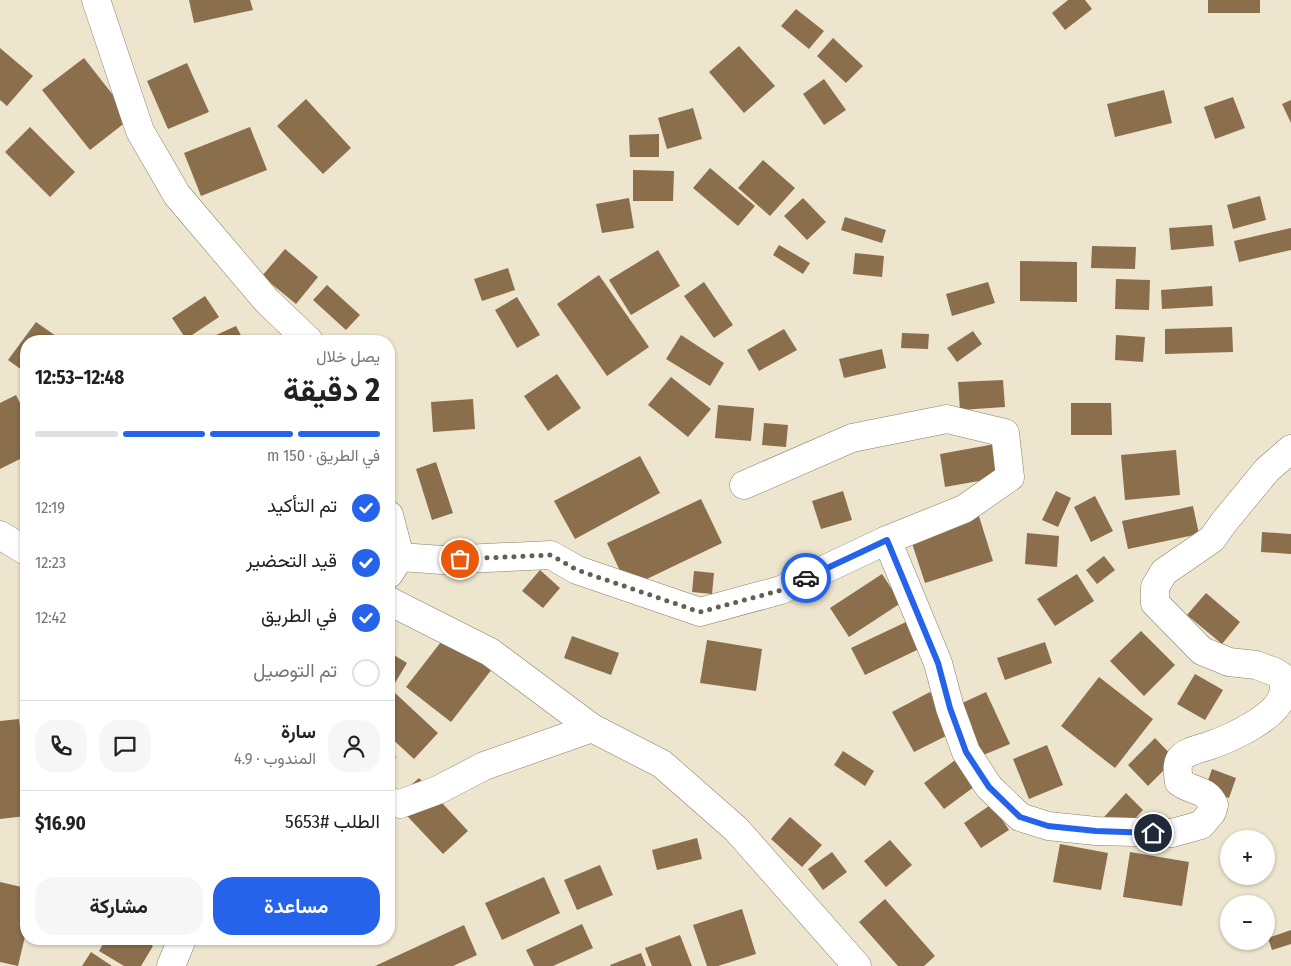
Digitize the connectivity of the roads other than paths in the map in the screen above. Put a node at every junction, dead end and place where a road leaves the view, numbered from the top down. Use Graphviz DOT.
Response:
graph roads {
  1 [pos="96,0"];
  2 [pos="303,335"];
  3 [pos="1291,449"];
  4 [pos="744,485"];
  5 [pos="0,534"];
  6 [pos="887,540"];
  7 [pos="20,547"];
  8 [pos="395,566"];
  9 [pos="395,604"];
  10 [pos="592,728"];
  11 [pos="395,803"];
  12 [pos="180,945"];
  13 [pos="172,966"];
  14 [pos="857,966"];
  1 -- 2 [label="street"];
  3 -- 6 [label="street"];
  4 -- 6 [label="street"];
  5 -- 7 [label="street"];
  6 -- 8 [label="street"];
  9 -- 10 [label="street"];
  10 -- 11 [label="street"];
  10 -- 14 [label="street"];
  12 -- 13 [label="street"];
}
